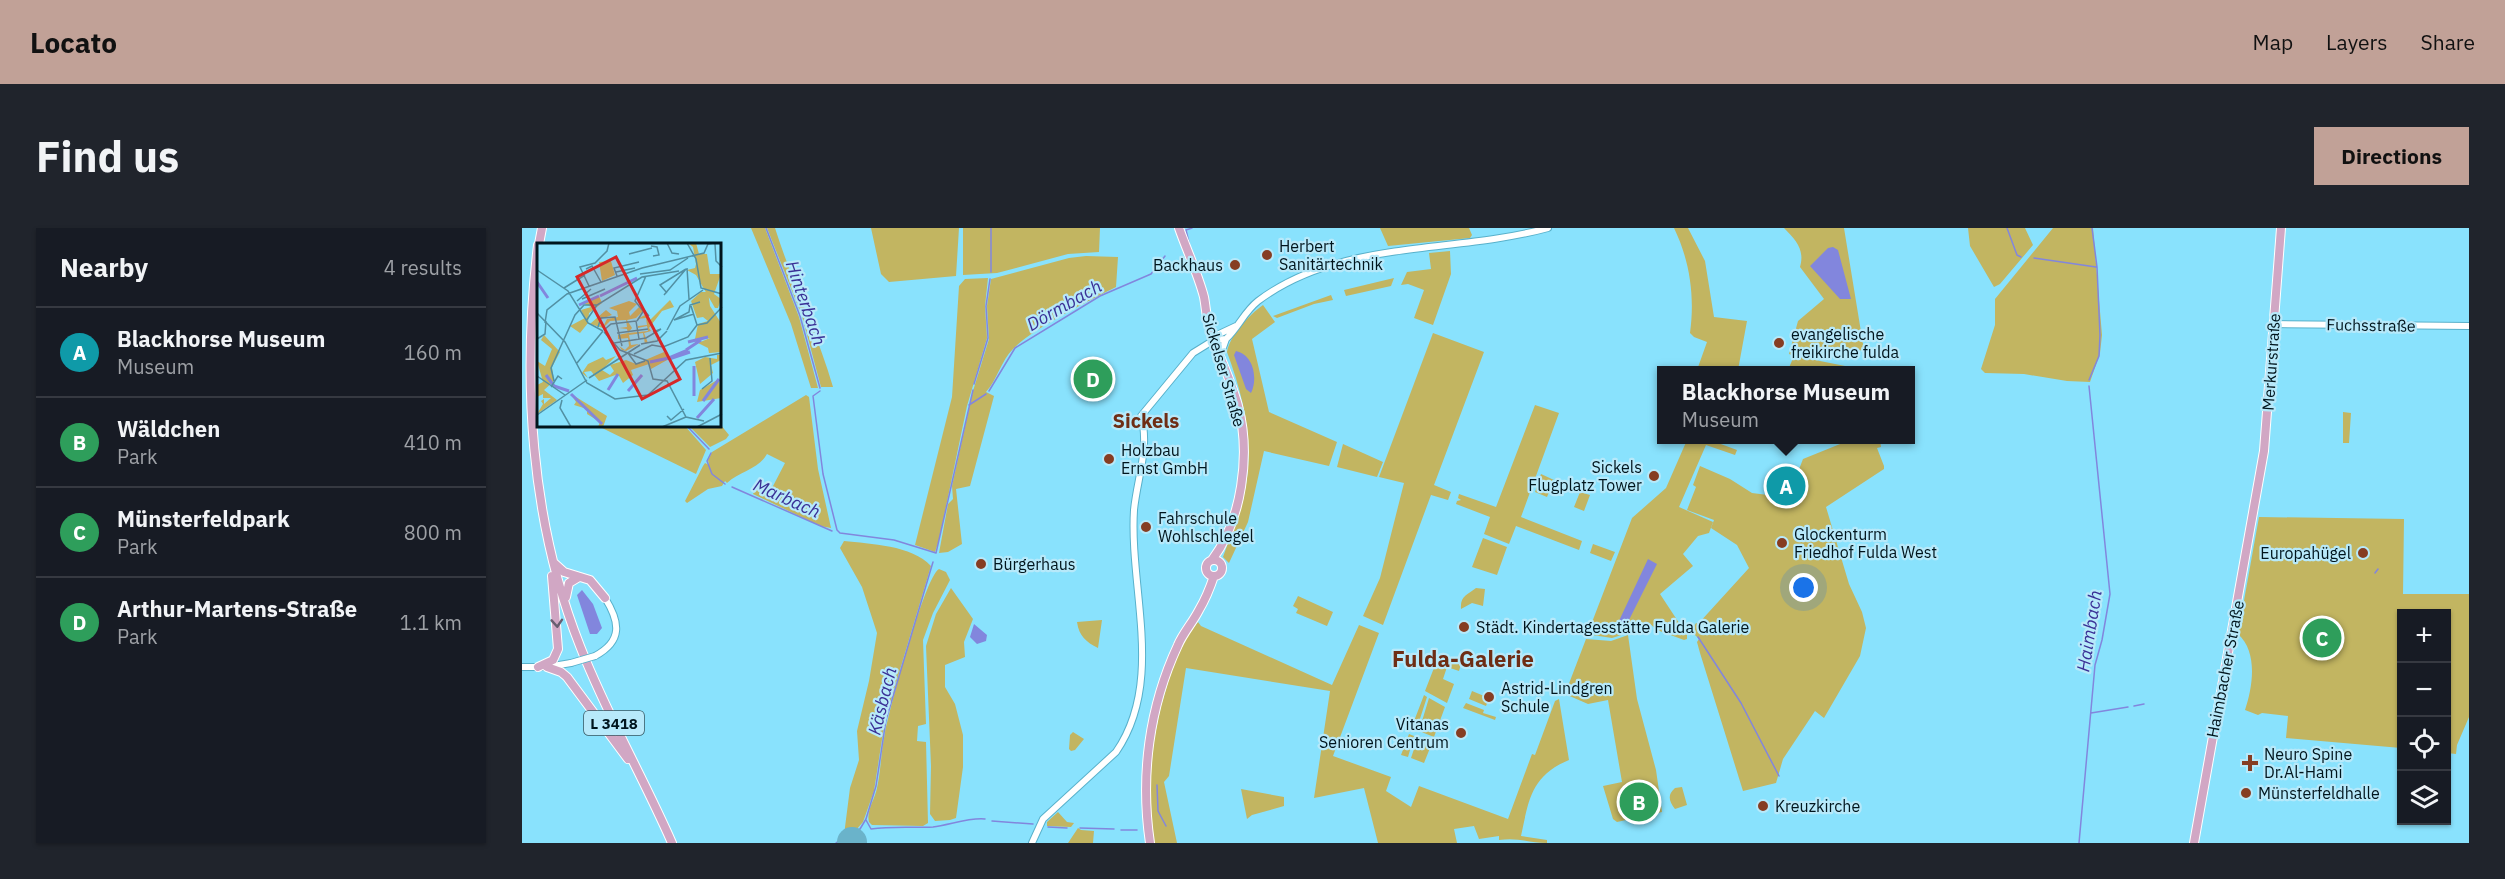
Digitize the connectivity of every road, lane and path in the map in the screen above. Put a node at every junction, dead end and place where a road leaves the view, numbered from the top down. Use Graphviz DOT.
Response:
graph roads {
  1 [pos="542,228"];
  2 [pos="1179,228"];
  3 [pos="1548,228"];
  4 [pos="2280,228"];
  5 [pos="538,243"];
  6 [pos="537,253"];
  7 [pos="2273,324"];
  8 [pos="1236,326"];
  9 [pos="2469,326"];
  10 [pos="1226,339"];
  11 [pos="1214,340"];
  12 [pos="1220,356"];
  13 [pos="2257,495"];
  14 [pos="548,544"];
  15 [pos="552,560"];
  16 [pos="1216,562"];
  17 [pos="1212,576"];
  18 [pos="583,577"];
  19 [pos="606,598"];
  20 [pos="567,611"];
  21 [pos="522,667"];
  22 [pos="538,667"];
  23 [pos="547,667"];
  24 [pos="643,782"];
  25 [pos="672,843"];
  26 [pos="1032,843"];
  27 [pos="1150,843"];
  28 [pos="2194,843"];
  1 -- 5 [label="main road, L 3418"];
  2 -- 11 [label="main road, Sickelser Straße"];
  3 -- 8 [label="street"];
  4 -- 7 [label="main road, Merkurstraße"];
  6 -- 14 [label="main road, L 3418"];
  7 -- 9 [label="street, Fuchsstraße"];
  7 -- 13 [label="main road, Merkurstraße"];
  8 -- 10 [label="street"];
  8 -- 11 [label="street"];
  10 -- 11 [label="street"];
  10 -- 12 [label="street"];
  11 -- 12 [label="main road, Sickelser Straße"];
  11 -- 26 [label="street"];
  12 -- 16 [label="main road, Sickelser Straße"];
  13 -- 28 [label="main road, Haimbacher Straße"];
  14 -- 15 [label="main road, L 3418"];
  14 -- 22 [label="main road, one-way"];
  15 -- 18 [label="main road"];
  15 -- 20 [label="main road, L 3418"];
  16 -- 17 [label="main road"];
  16 -- 17 [label="main road, Sickelser Straße"];
  17 -- 27 [label="main road"];
  18 -- 19 [label="main road"];
  18 -- 20 [label="main road"];
  19 -- 23 [label="street, bridge"];
  20 -- 24 [label="main road, L 3418"];
  21 -- 22 [label="street"];
  22 -- 23 [label="street"];
  23 -- 24 [label="main road"];
  24 -- 25 [label="main road, L 3418"];
}
